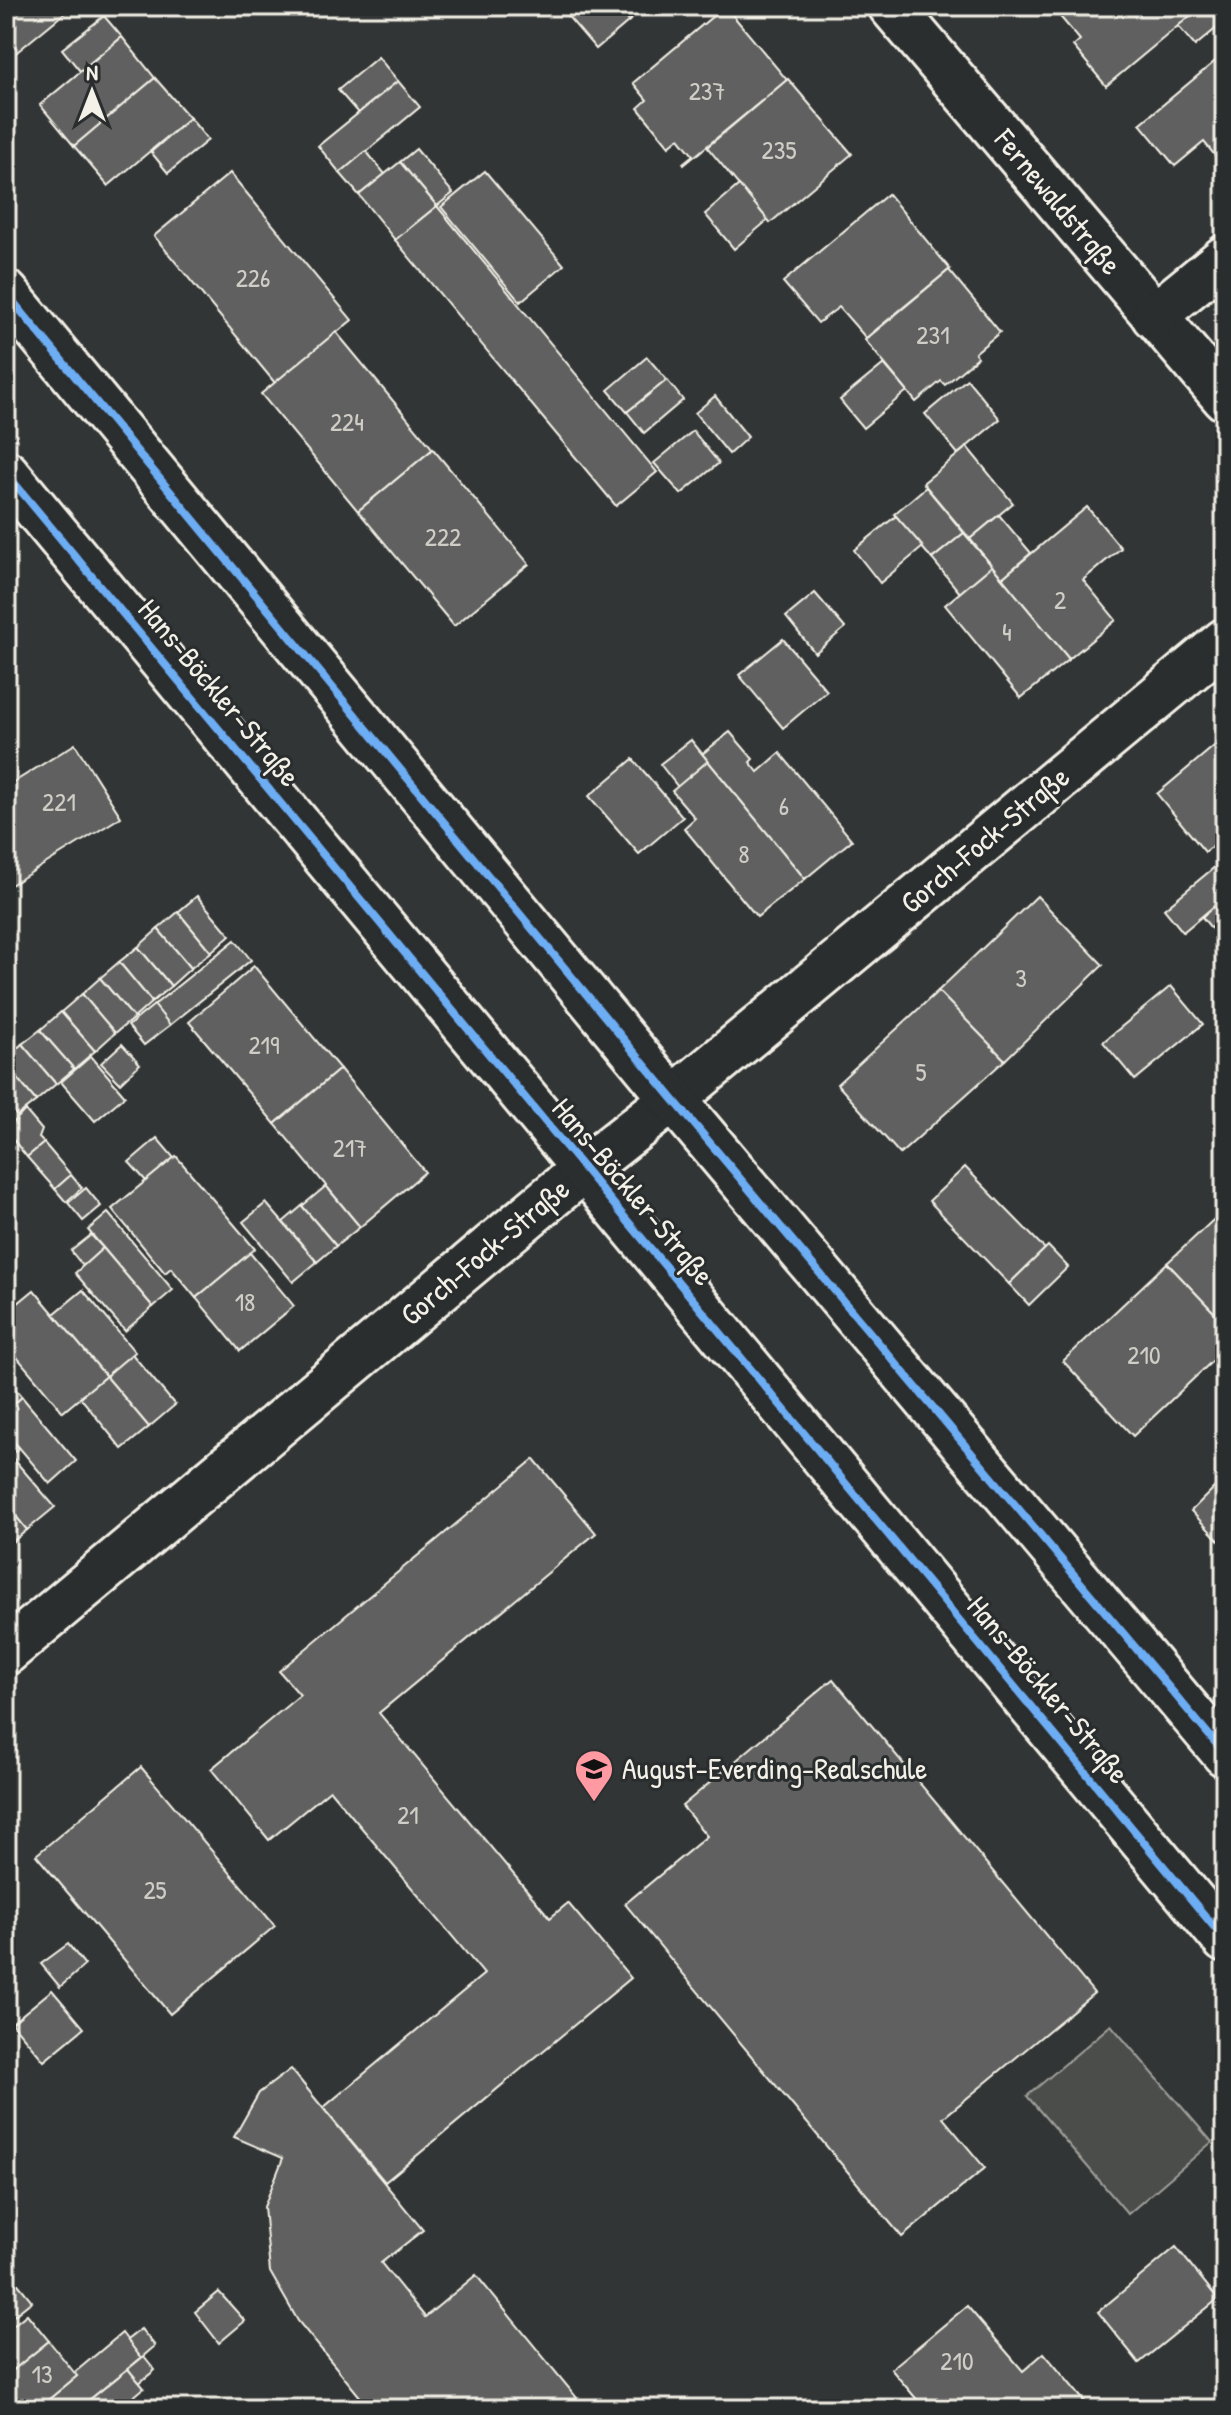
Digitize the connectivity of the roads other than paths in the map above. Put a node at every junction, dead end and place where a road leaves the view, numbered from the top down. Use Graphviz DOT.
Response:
graph roads {
  1 [pos="891,6"];
  2 [pos="1225,258"];
  3 [pos="6,293"];
  4 [pos="1154,316"];
  5 [pos="1225,398"];
  6 [pos="6,473"];
  7 [pos="1225,641"];
  8 [pos="673,1099"];
  9 [pos="584,1169"];
  10 [pos="6,1652"];
  11 [pos="1225,1754"];
  12 [pos="1225,1940"];
  1 -- 4 [label="main road, Fernewaldstraße"];
  2 -- 4 [label="main road"];
  3 -- 8 [label="main road"];
  4 -- 5 [label="main road, Fernewaldstraße"];
  6 -- 9 [label="main road, Hans-Böckler-Straße"];
  7 -- 8 [label="main road, Gorch-Fock-Straße"];
  8 -- 9 [label="main road, Gorch-Fock-Straße"];
  8 -- 11 [label="main road"];
  9 -- 10 [label="main road, Gorch-Fock-Straße"];
  9 -- 12 [label="main road, Hans-Böckler-Straße"];
}
